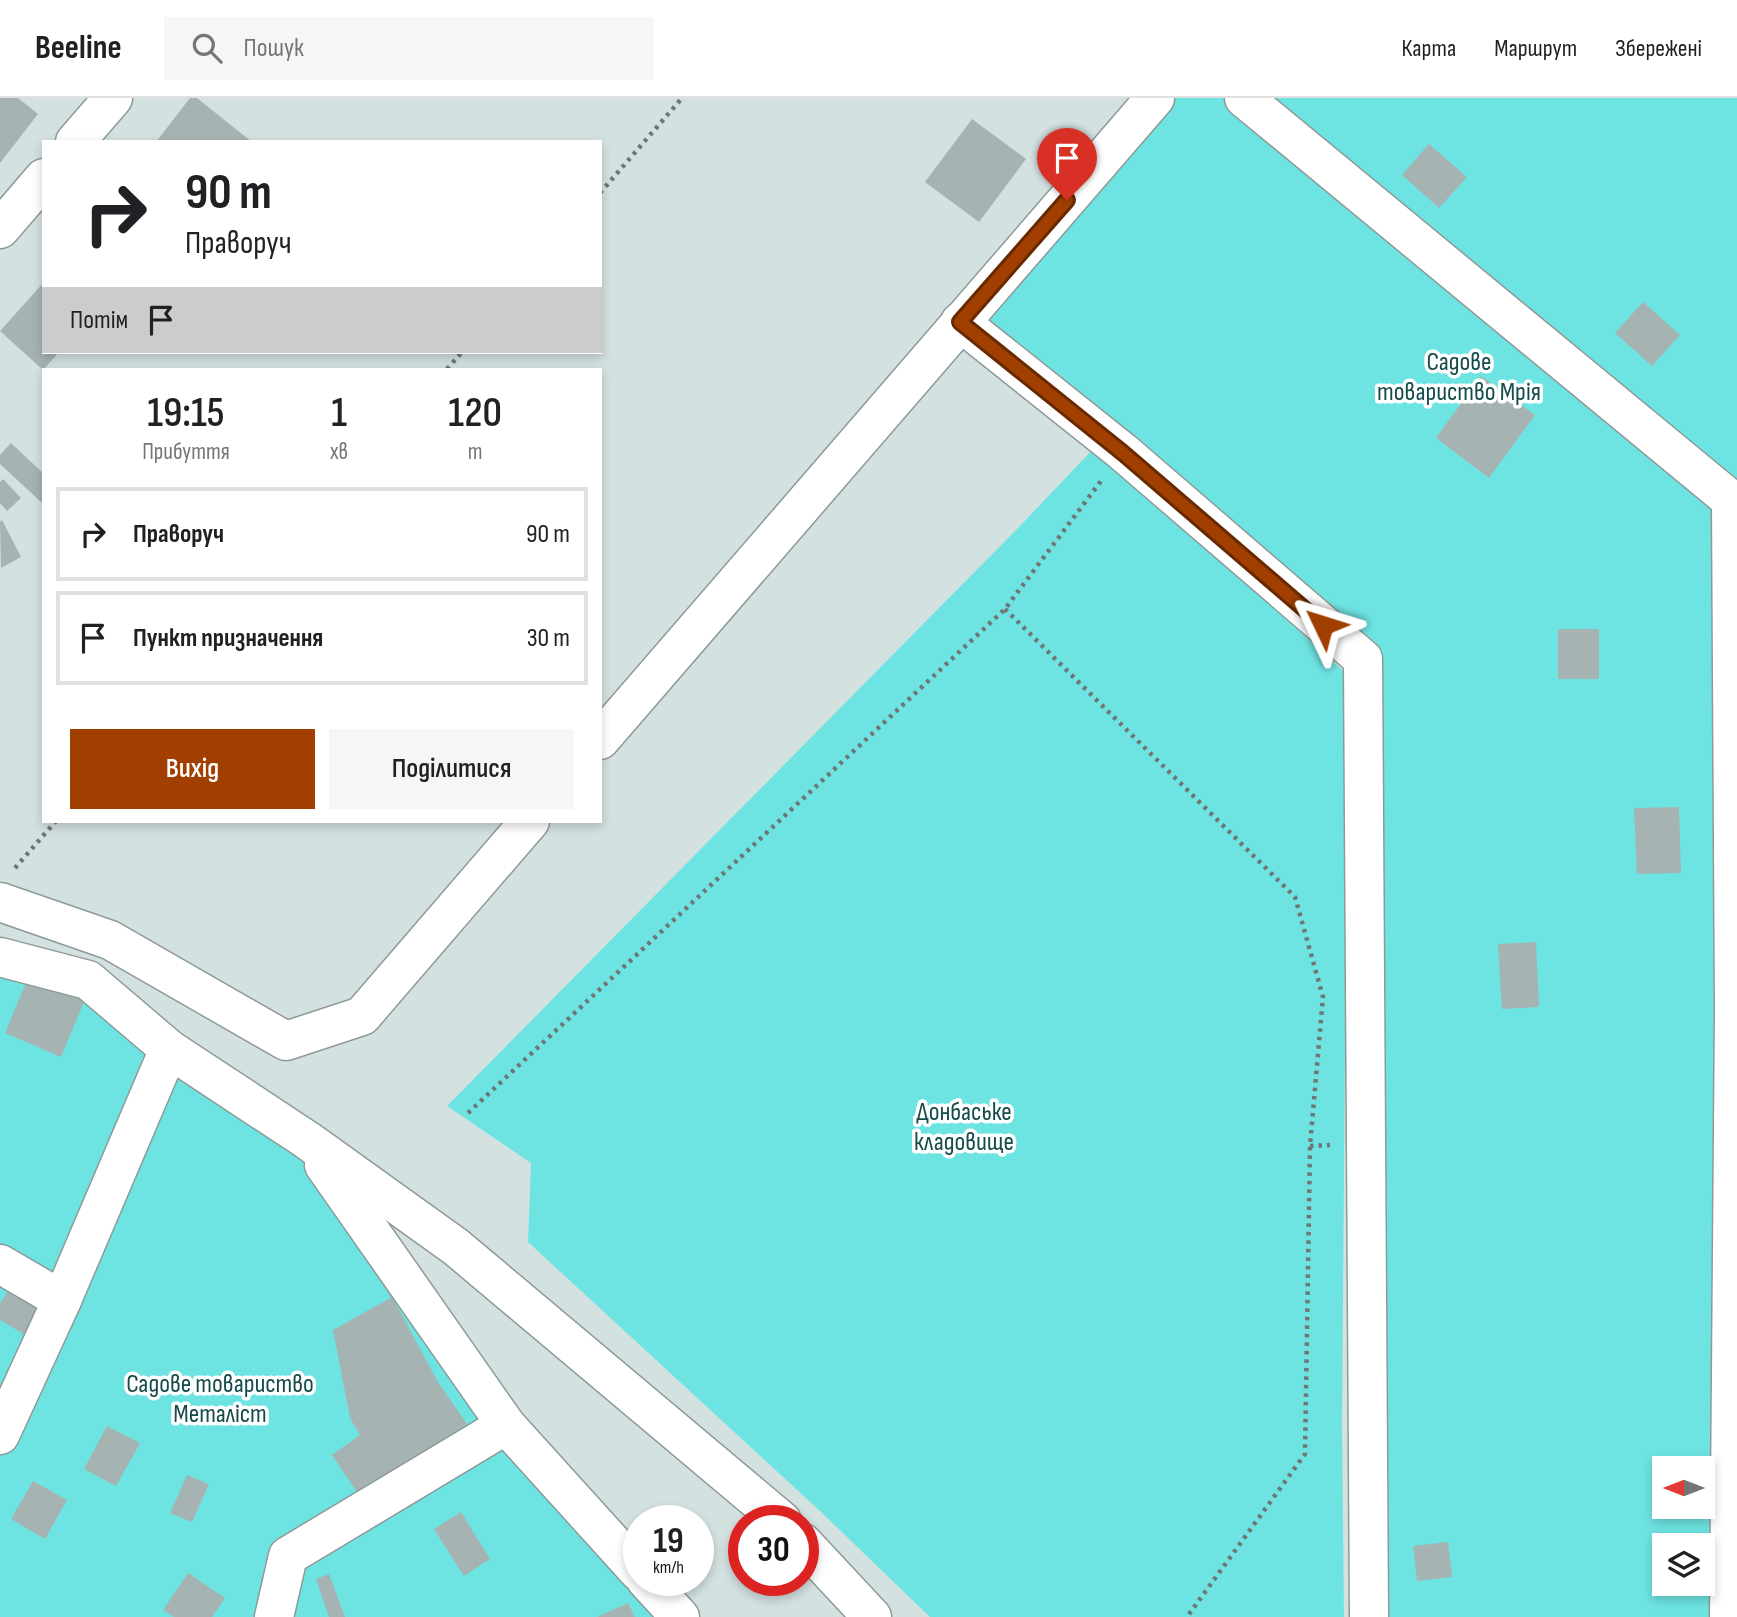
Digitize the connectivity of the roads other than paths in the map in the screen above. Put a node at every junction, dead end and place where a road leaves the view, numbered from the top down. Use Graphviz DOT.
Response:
graph roads {
  1 [pos="113,98"];
  2 [pos="1156,98"];
  3 [pos="1244,98"];
  4 [pos="77,140"];
  5 [pos="42,180"];
  6 [pos="0,229"];
  7 [pos="960,322"];
  8 [pos="1734,502"];
  9 [pos="602,738"];
  10 [pos="528,823"];
  11 [pos="4,889"];
  12 [pos="0,957"];
  13 [pos="169,1049"];
  14 [pos="307,1140"];
  15 [pos="0,1264"];
  16 [pos="62,1300"];
  17 [pos="506,1425"];
  18 [pos="0,1435"];
  19 [pos="763,1505"];
  20 [pos="623,1554"];
  21 [pos="819,1560"];
  22 [pos="661,1596"];
  23 [pos="274,1617"];
  24 [pos="680,1617"];
  25 [pos="872,1617"];
  26 [pos="1369,1617"];
  27 [pos="1729,1617"];
  1 -- 4 [label="street"];
  2 -- 7 [label="street"];
  3 -- 8 [label="street"];
  5 -- 6 [label="street"];
  7 -- 9 [label="street"];
  7 -- 26 [label="street"];
  8 -- 27 [label="street"];
  10 -- 11 [label="street"];
  12 -- 13 [label="street"];
  13 -- 14 [label="street"];
  13 -- 16 [label="street"];
  14 -- 17 [label="street"];
  14 -- 19 [label="street"];
  15 -- 16 [label="street"];
  16 -- 18 [label="street"];
  17 -- 20 [label="street"];
  17 -- 23 [label="street"];
  21 -- 25 [label="street"];
  22 -- 24 [label="street"];
}
